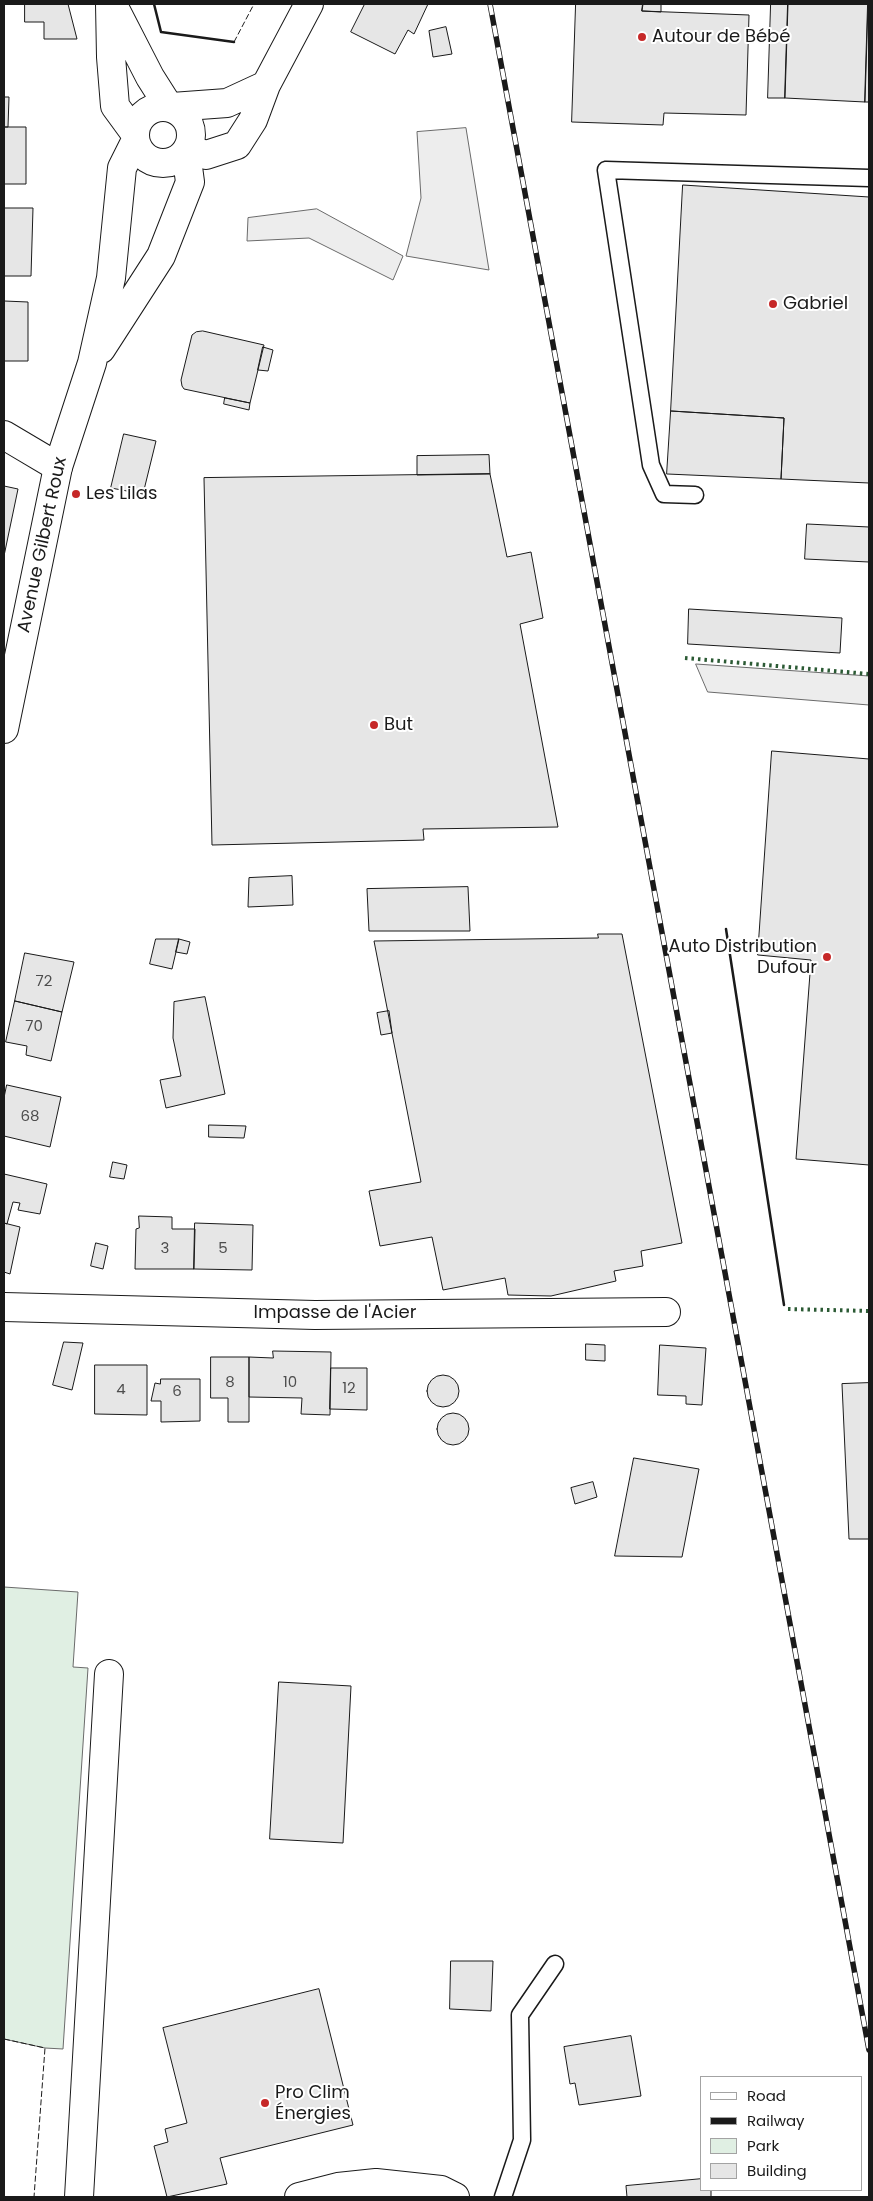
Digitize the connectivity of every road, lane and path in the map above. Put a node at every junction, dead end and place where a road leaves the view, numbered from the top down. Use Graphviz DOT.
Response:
graph roads {
  1 [pos="111,4"];
  2 [pos="309,4"];
  3 [pos="266,85"];
  4 [pos="170,107"];
  5 [pos="135,137"];
  6 [pos="236,145"];
  7 [pos="187,151"];
  8 [pos="869,178"];
  9 [pos="190,182"];
  10 [pos="92,363"];
  11 [pos="4,435"];
  12 [pos="58,468"];
  13 [pos="695,495"];
  14 [pos="4,729"];
  15 [pos="4,1307"];
  16 [pos="666,1312"];
  17 [pos="109,1674"];
  18 [pos="555,1964"];
  19 [pos="79,2197"];
  20 [pos="299,2197"];
  21 [pos="455,2197"];
  22 [pos="503,2197"];
  1 -- 4 [label="street"];
  1 -- 5 [label="street"];
  2 -- 3 [label="street"];
  3 -- 4 [label="street"];
  3 -- 6 [label="street"];
  4 -- 5 [label="street"];
  4 -- 7 [label="street"];
  5 -- 7 [label="street"];
  5 -- 10 [label="street, Avenue Gilbert Roux"];
  6 -- 7 [label="street"];
  6 -- 9 [label="street"];
  7 -- 9 [label="street, Avenue Gilbert Roux"];
  8 -- 13 [label="lane"];
  9 -- 10 [label="street, Avenue Gilbert Roux"];
  10 -- 12 [label="street, Avenue Gilbert Roux"];
  11 -- 12 [label="street"];
  12 -- 14 [label="street, Avenue Gilbert Roux"];
  15 -- 16 [label="street, Impasse de l'Acier"];
  17 -- 19 [label="street"];
  18 -- 22 [label="lane"];
  20 -- 21 [label="street"];
}
